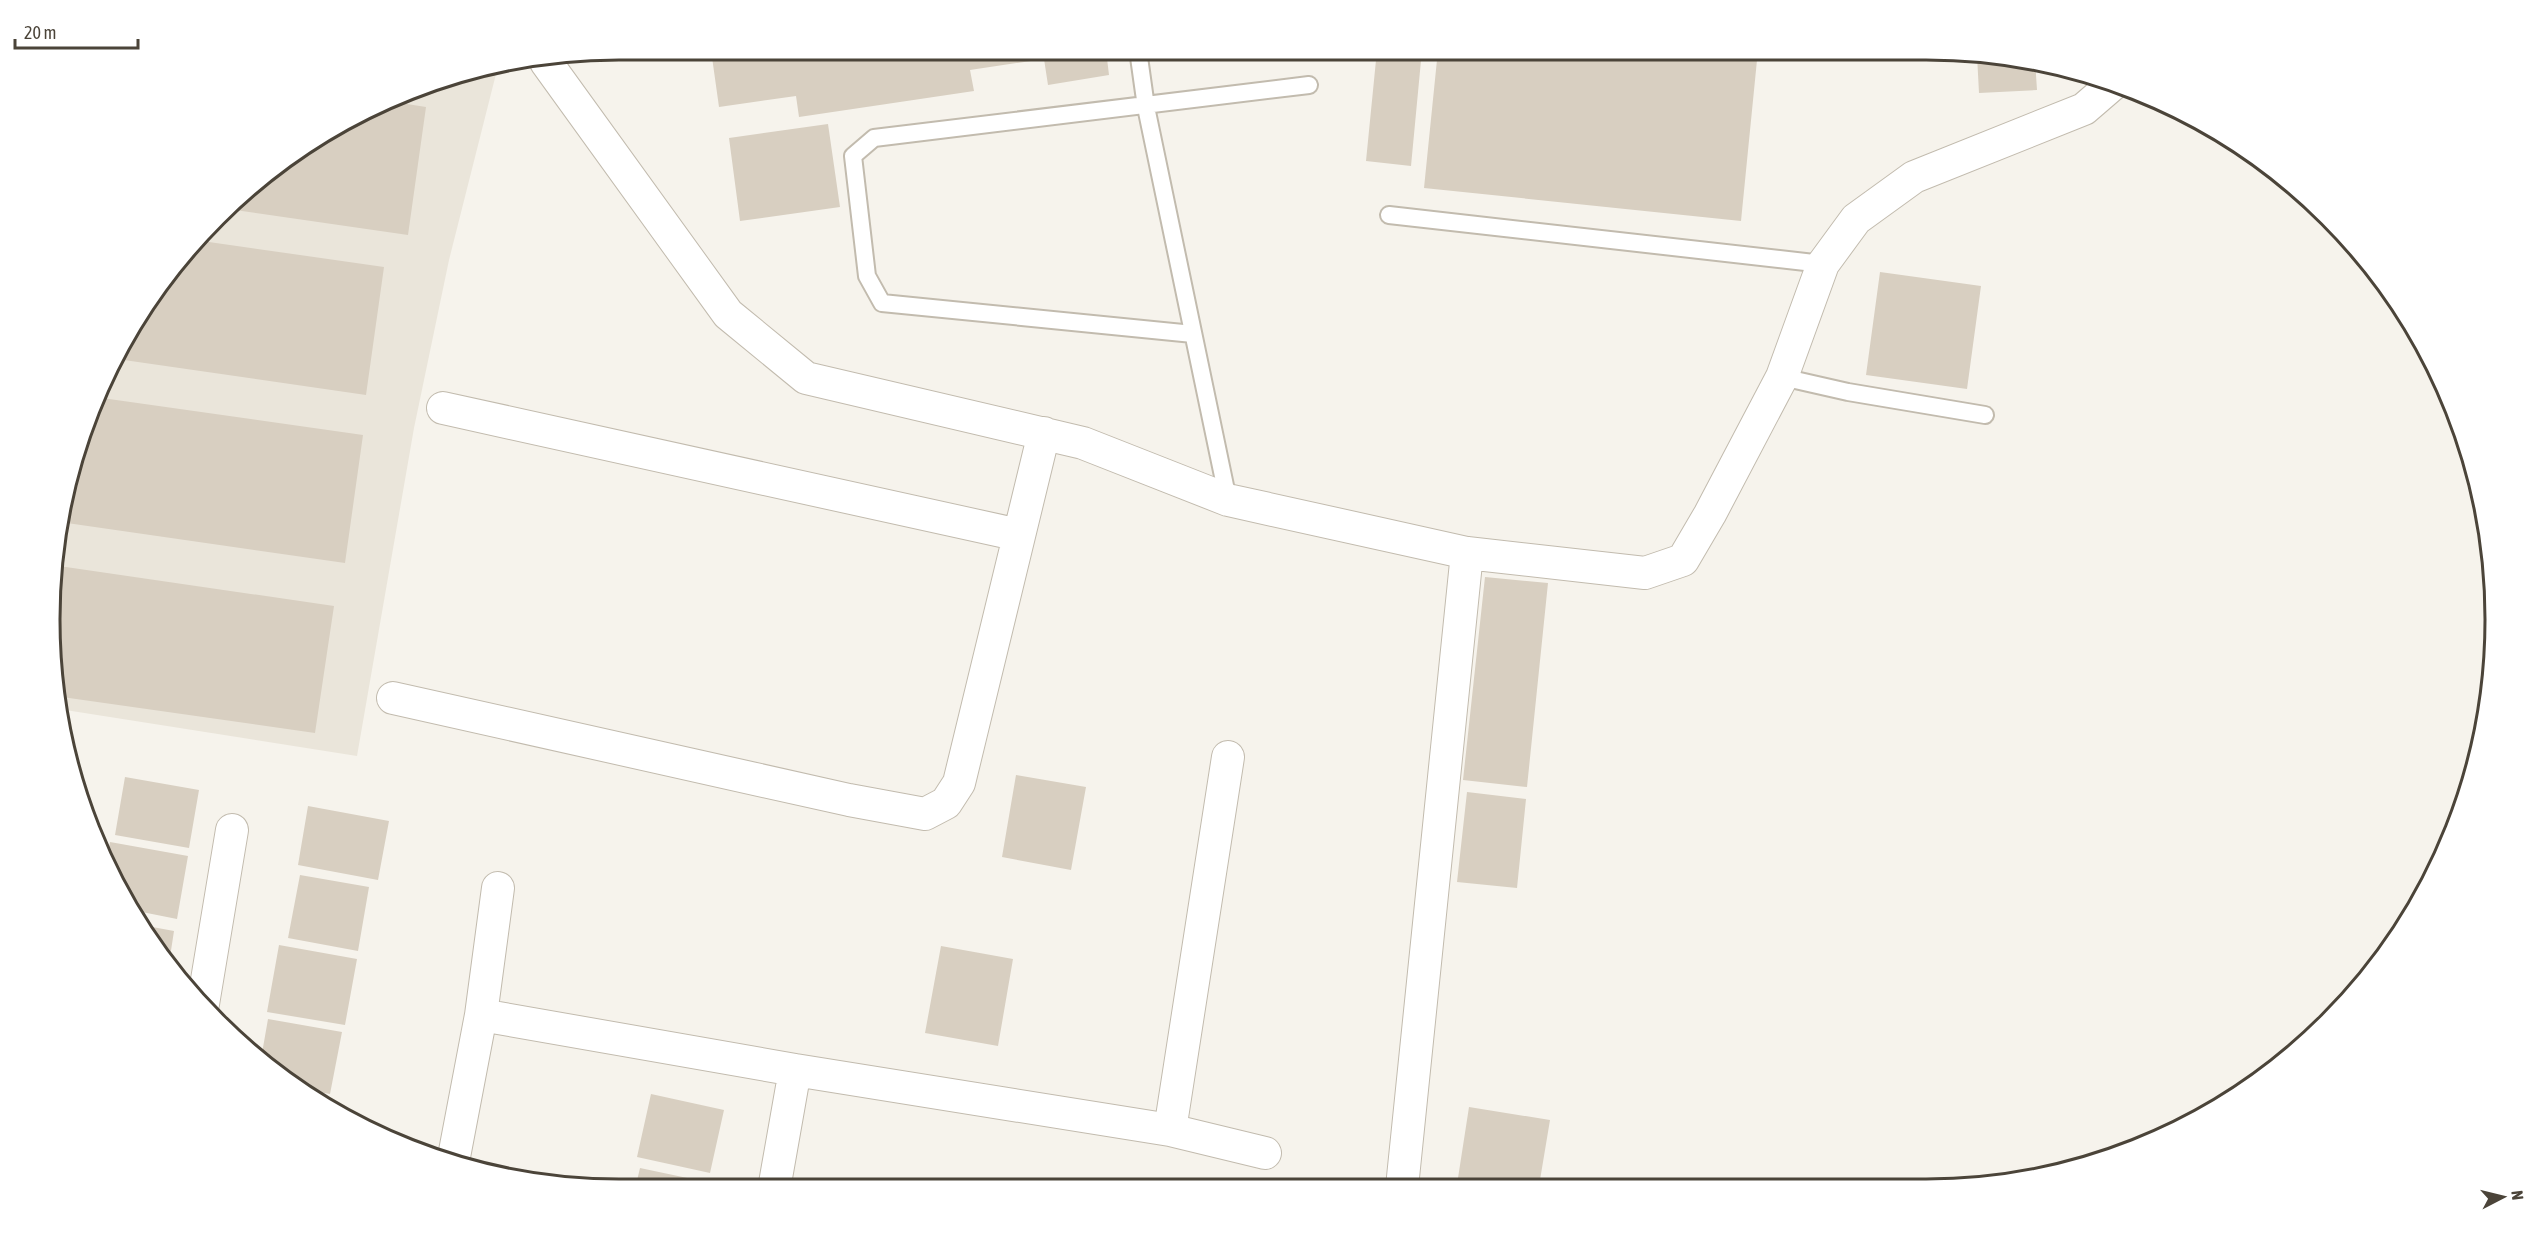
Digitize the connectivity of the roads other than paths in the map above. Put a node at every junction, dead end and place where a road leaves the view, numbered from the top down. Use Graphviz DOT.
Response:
graph roads {
  1 [pos="1139,60"];
  2 [pos="548,65"];
  3 [pos="1309,85"];
  4 [pos="2106,90"];
  5 [pos="1146,107"];
  6 [pos="1389,215"];
  7 [pos="1823,264"];
  8 [pos="1193,334"];
  9 [pos="1782,377"];
  10 [pos="443,408"];
  11 [pos="1985,415"];
  12 [pos="1044,433"];
  13 [pos="1228,500"];
  14 [pos="1019,535"];
  15 [pos="1467,553"];
  16 [pos="393,698"];
  17 [pos="1228,757"];
  18 [pos="231,830"];
  19 [pos="498,888"];
  20 [pos="205,994"];
  21 [pos="481,1015"];
  22 [pos="795,1070"];
  23 [pos="1170,1130"];
  24 [pos="1265,1153"];
  25 [pos="455,1154"];
  26 [pos="776,1179"];
  27 [pos="1403,1179"];
  1 -- 5 [label="lane"];
  2 -- 12 [label="street"];
  3 -- 5 [label="lane"];
  4 -- 7 [label="street"];
  5 -- 8 [label="lane"];
  5 -- 8 [label="lane"];
  6 -- 7 [label="lane"];
  7 -- 9 [label="street"];
  8 -- 13 [label="lane"];
  9 -- 11 [label="lane"];
  9 -- 15 [label="street"];
  10 -- 14 [label="street"];
  12 -- 13 [label="street"];
  12 -- 14 [label="street"];
  13 -- 15 [label="street"];
  14 -- 16 [label="street"];
  15 -- 27 [label="street"];
  17 -- 23 [label="street"];
  18 -- 20 [label="street"];
  19 -- 21 [label="street"];
  21 -- 22 [label="street"];
  21 -- 25 [label="street"];
  22 -- 23 [label="street"];
  22 -- 26 [label="street"];
  23 -- 24 [label="street"];
}
